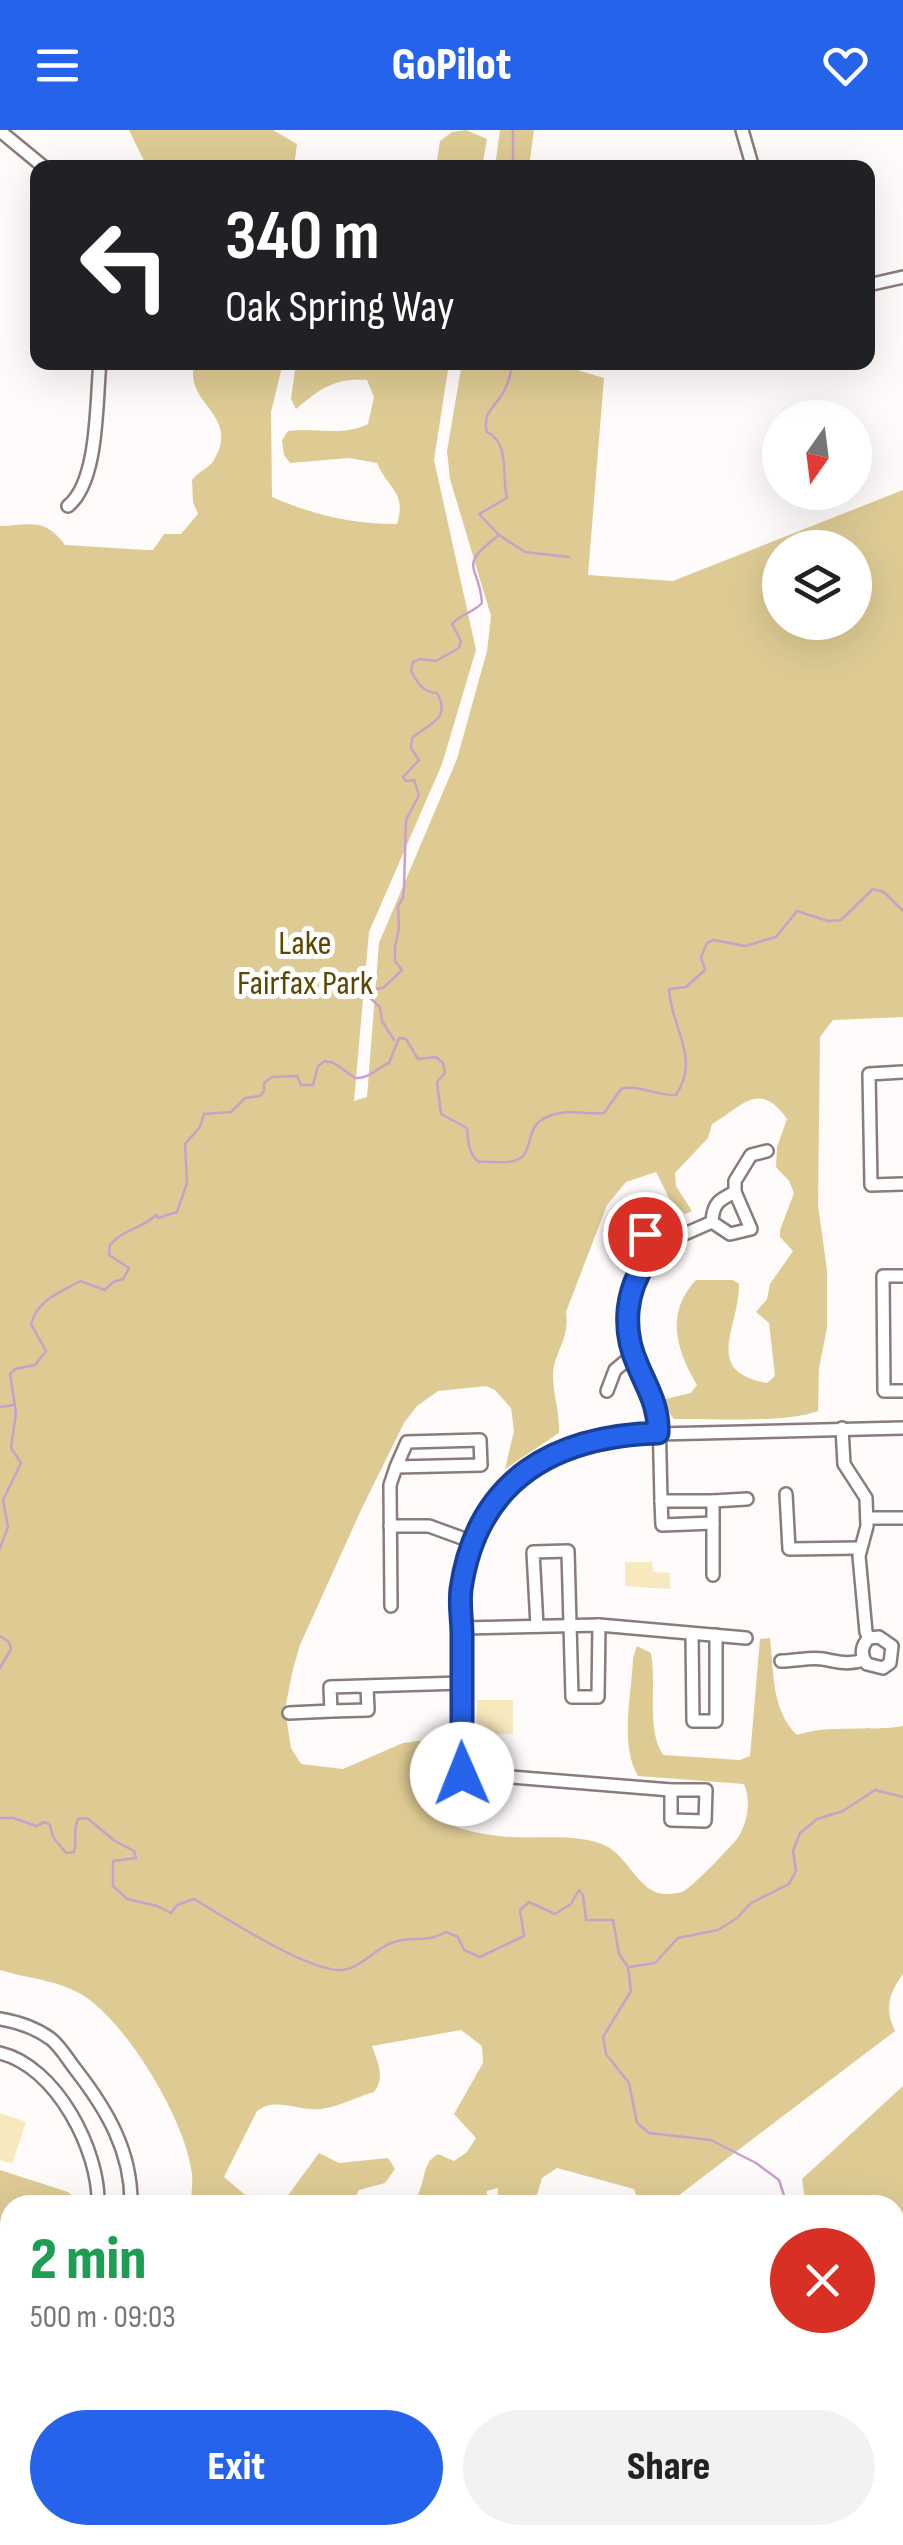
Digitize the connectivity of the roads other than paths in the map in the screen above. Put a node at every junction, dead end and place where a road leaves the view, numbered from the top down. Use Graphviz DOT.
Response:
graph roads {
  1 [pos="742,130"];
  2 [pos="0,131"];
  3 [pos="35,160"];
  4 [pos="751,160"];
  5 [pos="903,277"];
  6 [pos="875,283"];
  7 [pos="99,370"];
  8 [pos="68,506"];
  9 [pos="903,1072"];
  10 [pos="767,1150"];
  11 [pos="903,1184"];
  12 [pos="735,1192"];
  13 [pos="712,1222"];
  14 [pos="680,1236"];
  15 [pos="650,1256"];
  16 [pos="903,1276"];
  17 [pos="634,1355"];
  18 [pos="607,1390"];
  19 [pos="903,1391"];
  20 [pos="842,1428"];
  21 [pos="903,1428"];
  22 [pos="658,1433"];
  23 [pos="396,1467"];
  24 [pos="786,1494"];
  25 [pos="747,1500"];
  26 [pos="661,1501"];
  27 [pos="714,1502"];
  28 [pos="867,1518"];
  29 [pos="903,1518"];
  30 [pos="713,1523"];
  31 [pos="390,1526"];
  32 [pos="473,1542"];
  33 [pos="860,1548"];
  34 [pos="713,1574"];
  35 [pos="391,1606"];
  36 [pos="598,1625"];
  37 [pos="537,1626"];
  38 [pos="572,1626"];
  39 [pos="462,1628"];
  40 [pos="692,1634"];
  41 [pos="716,1635"];
  42 [pos="746,1638"];
  43 [pos="869,1638"];
  44 [pos="898,1656"];
  45 [pos="864,1660"];
  46 [pos="781,1662"];
  47 [pos="461,1683"];
  48 [pos="367,1688"];
  49 [pos="331,1711"];
  50 [pos="289,1713"];
  51 [pos="462,1774"];
  52 [pos="671,1790"];
  53 [pos="452,1806"];
  54 [pos="0,2019"];
  55 [pos="0,2053"];
  56 [pos="97,2195"];
  57 [pos="131,2195"];
  1 -- 4 [label="street"];
  2 -- 3 [label="street"];
  5 -- 6 [label="street"];
  7 -- 8 [label="street"];
  9 -- 11 [label="street"];
  10 -- 12 [label="street"];
  12 -- 13 [label="street"];
  12 -- 13 [label="street"];
  13 -- 14 [label="street"];
  14 -- 15 [label="street"];
  14 -- 15 [label="street"];
  15 -- 17 [label="street"];
  16 -- 19 [label="street"];
  17 -- 18 [label="street"];
  17 -- 22 [label="street"];
  20 -- 21 [label="street"];
  20 -- 22 [label="street"];
  20 -- 28 [label="street"];
  22 -- 26 [label="street"];
  22 -- 32 [label="street"];
  23 -- 23 [label="street"];
  23 -- 31 [label="street"];
  24 -- 33 [label="street"];
  25 -- 27 [label="street"];
  26 -- 27 [label="street"];
  26 -- 30 [label="street"];
  27 -- 30 [label="street"];
  28 -- 29 [label="street"];
  28 -- 33 [label="street"];
  30 -- 34 [label="street"];
  31 -- 32 [label="street"];
  31 -- 35 [label="street"];
  32 -- 39 [label="street"];
  33 -- 43 [label="street"];
  36 -- 38 [label="street"];
  36 -- 38 [label="street"];
  36 -- 40 [label="street"];
  37 -- 38 [label="street"];
  37 -- 38 [label="street"];
  37 -- 39 [label="street"];
  39 -- 47 [label="street"];
  40 -- 41 [label="street"];
  40 -- 41 [label="street"];
  41 -- 42 [label="street"];
  43 -- 44 [label="street"];
  43 -- 45 [label="street"];
  44 -- 45 [label="street"];
  45 -- 46 [label="street"];
  47 -- 48 [label="street"];
  47 -- 51 [label="street"];
  48 -- 49 [label="street"];
  48 -- 49 [label="street"];
  49 -- 50 [label="street"];
  51 -- 52 [label="street"];
  51 -- 53 [label="street"];
  54 -- 57 [label="street"];
  55 -- 56 [label="street"];
}
